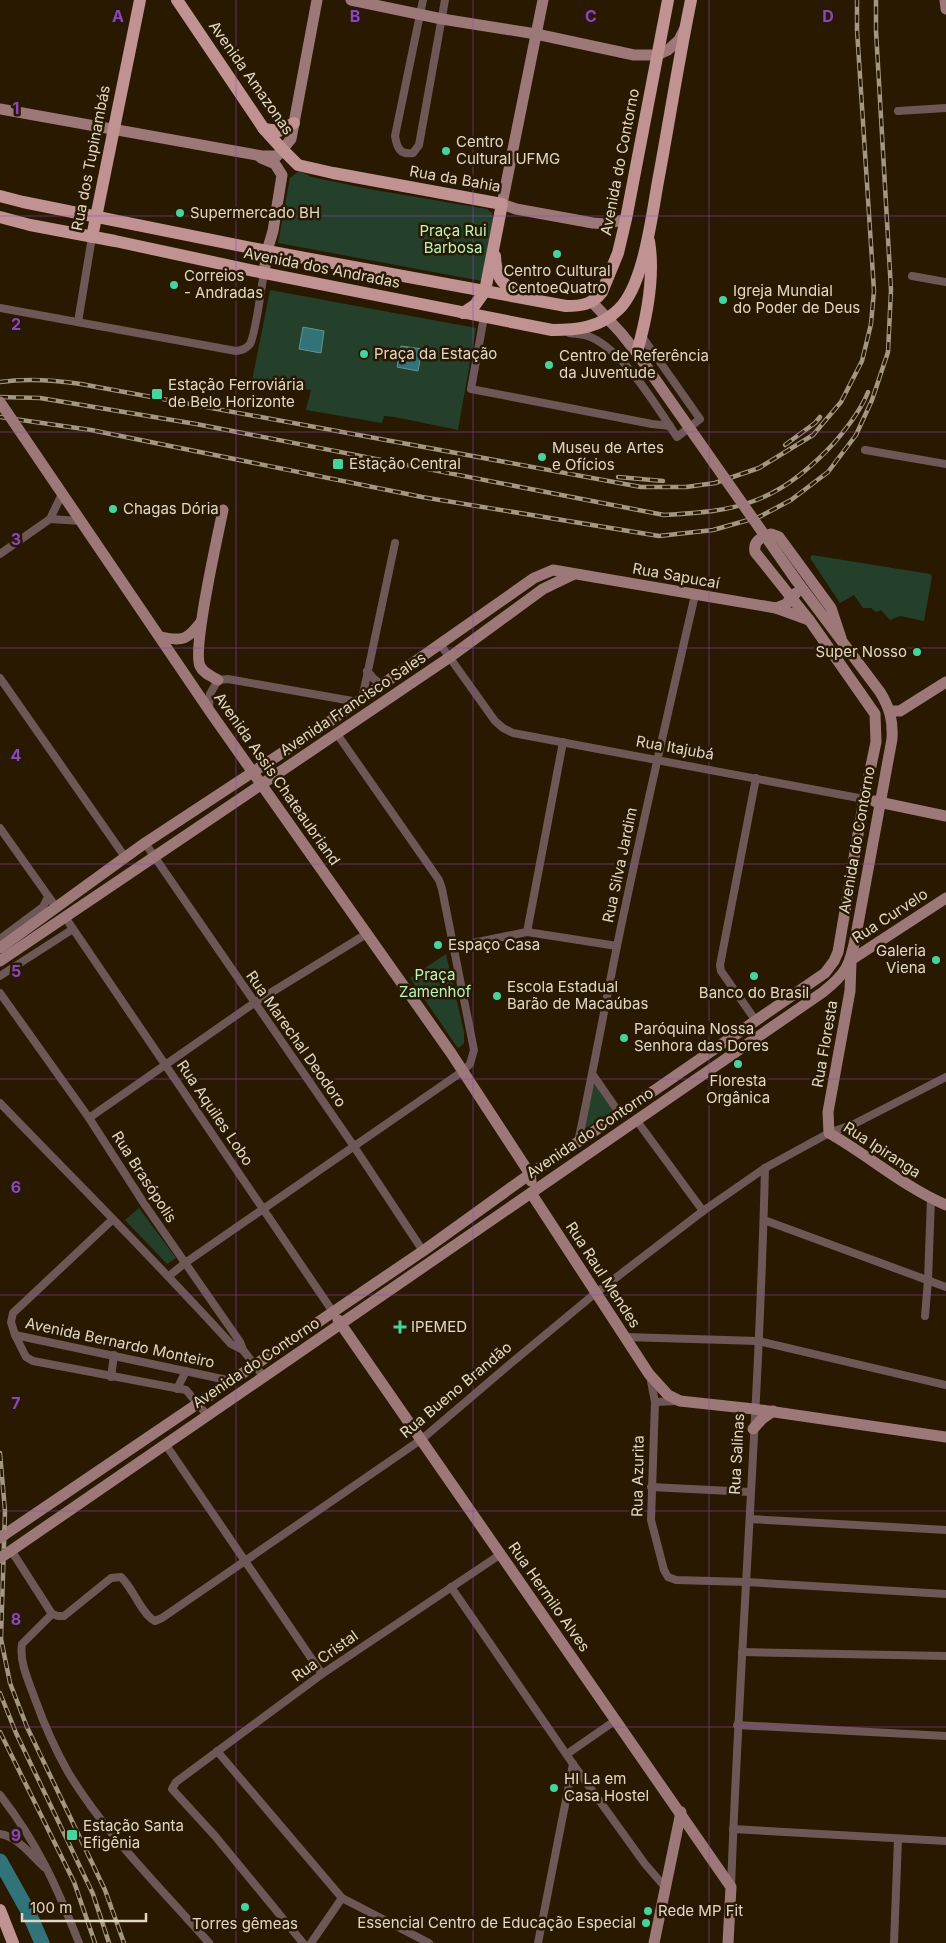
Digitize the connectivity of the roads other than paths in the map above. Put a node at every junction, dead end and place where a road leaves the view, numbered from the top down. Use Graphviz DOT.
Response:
graph roads {
  1 [pos="140,0"];
  2 [pos="177,0"];
  3 [pos="317,0"];
  4 [pos="351,0"];
  5 [pos="423,0"];
  6 [pos="445,0"];
  7 [pos="543,0"];
  8 [pos="668,0"];
  9 [pos="691,0"];
  10 [pos="945,0"];
  11 [pos="946,9"];
  12 [pos="420,14"];
  13 [pos="442,19"];
  14 [pos="686,26"];
  15 [pos="536,34"];
  16 [pos="657,55"];
  17 [pos="946,108"];
  18 [pos="0,109"];
  19 [pos="898,111"];
  20 [pos="294,123"];
  21 [pos="264,129"];
  22 [pos="113,130"];
  23 [pos="283,150"];
  24 [pos="256,155"];
  25 [pos="0,196"];
  26 [pos="0,202"];
  27 [pos="23,202"];
  28 [pos="502,204"];
  29 [pos="95,215"];
  30 [pos="0,217"];
  31 [pos="626,219"];
  32 [pos="30,225"];
  33 [pos="0,226"];
  34 [pos="648,235"];
  35 [pos="92,237"];
  36 [pos="495,246"];
  37 [pos="267,251"];
  38 [pos="264,274"];
  39 [pos="912,276"];
  40 [pos="946,282"];
  41 [pos="485,291"];
  42 [pos="523,297"];
  43 [pos="592,302"];
  44 [pos="0,308"];
  45 [pos="463,313"];
  46 [pos="484,317"];
  47 [pos="608,318"];
  48 [pos="78,322"];
  49 [pos="552,330"];
  50 [pos="641,335"];
  51 [pos="639,355"];
  52 [pos="0,402"];
  53 [pos="670,426"];
  54 [pos="865,450"];
  55 [pos="946,464"];
  56 [pos="60,490"];
  57 [pos="222,510"];
  58 [pos="50,519"];
  59 [pos="80,521"];
  60 [pos="395,543"];
  61 [pos="0,554"];
  62 [pos="553,570"];
  63 [pos="574,574"];
  64 [pos="797,581"];
  65 [pos="695,596"];
  66 [pos="792,599"];
  67 [pos="776,608"];
  68 [pos="810,621"];
  69 [pos="201,622"];
  70 [pos="162,637"];
  71 [pos="842,638"];
  72 [pos="440,644"];
  73 [pos="450,657"];
  74 [pos="367,671"];
  75 [pos="0,678"];
  76 [pos="218,680"];
  77 [pos="946,682"];
  78 [pos="382,685"];
  79 [pos="360,701"];
  80 [pos="209,708"];
  81 [pos="890,711"];
  82 [pos="337,734"];
  83 [pos="563,742"];
  84 [pos="656,760"];
  85 [pos="253,772"];
  86 [pos="756,778"];
  87 [pos="262,784"];
  88 [pos="864,799"];
  89 [pos="880,802"];
  90 [pos="946,816"];
  91 [pos="0,828"];
  92 [pos="145,842"];
  93 [pos="125,857"];
  94 [pos="154,857"];
  95 [pos="48,897"];
  96 [pos="946,898"];
  97 [pos="56,907"];
  98 [pos="65,917"];
  99 [pos="39,928"];
  100 [pos="73,929"];
  101 [pos="527,932"];
  102 [pos="368,933"];
  103 [pos="0,939"];
  104 [pos="617,946"];
  105 [pos="452,947"];
  106 [pos="0,948"];
  107 [pos="838,952"];
  108 [pos="851,960"];
  109 [pos="0,961"];
  110 [pos="0,976"];
  111 [pos="0,993"];
  112 [pos="254,1003"];
  113 [pos="756,1021"];
  114 [pos="165,1064"];
  115 [pos="463,1071"];
  116 [pos="593,1075"];
  117 [pos="946,1077"];
  118 [pos="0,1103"];
  119 [pos="620,1114"];
  120 [pos="89,1118"];
  121 [pos="637,1121"];
  122 [pos="828,1133"];
  123 [pos="578,1142"];
  124 [pos="353,1145"];
  125 [pos="765,1168"];
  126 [pos="530,1174"];
  127 [pos="548,1182"];
  128 [pos="531,1193"];
  129 [pos="930,1198"];
  130 [pos="946,1205"];
  131 [pos="262,1209"];
  132 [pos="703,1211"];
  133 [pos="112,1220"];
  134 [pos="764,1220"];
  135 [pos="423,1251"];
  136 [pos="185,1263"];
  137 [pos="169,1276"];
  138 [pos="928,1280"];
  139 [pos="946,1287"];
  140 [pos="597,1292"];
  141 [pos="332,1312"];
  142 [pos="925,1316"];
  143 [pos="341,1324"];
  144 [pos="15,1335"];
  145 [pos="626,1338"];
  146 [pos="758,1341"];
  147 [pos="243,1350"];
  148 [pos="114,1355"];
  149 [pos="255,1365"];
  150 [pos="186,1371"];
  151 [pos="649,1374"];
  152 [pos="111,1377"];
  153 [pos="264,1377"];
  154 [pos="232,1381"];
  155 [pos="946,1386"];
  156 [pos="177,1389"];
  157 [pos="680,1401"];
  158 [pos="654,1402"];
  159 [pos="198,1403"];
  160 [pos="754,1409"];
  161 [pos="773,1411"];
  162 [pos="208,1416"];
  163 [pos="753,1428"];
  164 [pos="946,1437"];
  165 [pos="422,1439"];
  166 [pos="166,1445"];
  167 [pos="651,1486"];
  168 [pos="750,1492"];
  169 [pos="750,1519"];
  170 [pos="946,1530"];
  171 [pos="2,1537"];
  172 [pos="7,1553"];
  173 [pos="501,1554"];
  174 [pos="245,1560"];
  175 [pos="746,1582"];
  176 [pos="451,1587"];
  177 [pos="946,1594"];
  178 [pos="52,1614"];
  179 [pos="742,1652"];
  180 [pos="946,1656"];
  181 [pos="322,1674"];
  182 [pos="616,1720"];
  183 [pos="738,1725"];
  184 [pos="946,1736"];
  185 [pos="217,1751"];
  186 [pos="567,1754"];
  187 [pos="573,1764"];
  188 [pos="0,1795"];
  189 [pos="681,1812"];
  190 [pos="691,1827"];
  191 [pos="678,1828"];
  192 [pos="733,1829"];
  193 [pos="0,1834"];
  194 [pos="898,1839"];
  195 [pos="946,1842"];
  196 [pos="48,1870"];
  197 [pos="665,1887"];
  198 [pos="731,1887"];
  199 [pos="342,1898"];
  200 [pos="0,1910"];
  201 [pos="13,1943"];
  202 [pos="79,1943"];
  203 [pos="209,1943"];
  204 [pos="303,1943"];
  205 [pos="311,1943"];
  206 [pos="429,1943"];
  207 [pos="538,1943"];
  208 [pos="654,1943"];
  209 [pos="728,1943"];
  210 [pos="894,1943"];
  1 -- 22 [label="main road, Rua dos Tupinambás"];
  2 -- 21 [label="main road, Avenida Amazonas"];
  3 -- 20 [label="street"];
  4 -- 12 [label="street"];
  5 -- 12 [label="street"];
  6 -- 13 [label="street"];
  7 -- 15 [label="street"];
  8 -- 16 [label="main road, Avenida do Contorno"];
  9 -- 14 [label="main road"];
  10 -- 11 [label="street"];
  12 -- 13 [label="street"];
  12 -- 13 [label="street"];
  13 -- 15 [label="street"];
  14 -- 16 [label="street"];
  14 -- 34 [label="main road"];
  15 -- 16 [label="street"];
  15 -- 28 [label="street"];
  16 -- 31 [label="main road, Avenida do Contorno"];
  17 -- 19 [label="street"];
  18 -- 22 [label="street"];
  20 -- 21 [label="main road"];
  20 -- 23 [label="street"];
  21 -- 23 [label="main road, Avenida Amazonas"];
  22 -- 24 [label="street"];
  22 -- 29 [label="main road, Rua dos Tupinambás"];
  23 -- 24 [label="street"];
  23 -- 28 [label="main road, Rua da Bahia"];
  24 -- 37 [label="street"];
  25 -- 27 [label="main road, Avenida dos Andradas"];
  26 -- 27 [label="main road, Avenida dos Andradas"];
  27 -- 29 [label="main road, Avenida dos Andradas"];
  28 -- 31 [label="street, Rua da Bahia"];
  28 -- 36 [label="main road"];
  29 -- 35 [label="main road, Rua dos Tupinambás"];
  29 -- 37 [label="main road, Avenida dos Andradas"];
  30 -- 32 [label="main road, Avenida dos Andradas"];
  31 -- 43 [label="main road, Avenida do Contorno"];
  32 -- 33 [label="main road, Avenida dos Andradas"];
  32 -- 35 [label="main road, Avenida dos Andradas"];
  34 -- 47 [label="main road"];
  34 -- 50 [label="main road"];
  35 -- 38 [label="main road, Avenida dos Andradas"];
  35 -- 48 [label="street, Rua dos Tupinambás"];
  36 -- 41 [label="main road"];
  36 -- 42 [label="main road"];
  37 -- 38 [label="street"];
  37 -- 41 [label="main road, Avenida dos Andradas"];
  38 -- 45 [label="main road, Avenida dos Andradas"];
  38 -- 48 [label="street"];
  39 -- 40 [label="street"];
  41 -- 42 [label="main road, Avenida dos Andradas"];
  41 -- 45 [label="main road"];
  42 -- 43 [label="main road, Avenida dos Andradas"];
  43 -- 47 [label="street, Avenida do Contorno"];
  44 -- 48 [label="street"];
  45 -- 46 [label="main road, Avenida dos Andradas"];
  46 -- 49 [label="main road, Avenida dos Andradas"];
  46 -- 53 [label="street"];
  47 -- 49 [label="main road, Avenida dos Andradas"];
  47 -- 51 [label="street, Avenida do Contorno"];
  49 -- 53 [label="street"];
  50 -- 51 [label="main road"];
  50 -- 53 [label="street"];
  51 -- 64 [label="street, Avenida do Contorno, bridge"];
  52 -- 56 [label="street, Avenida Assis Chateaubriand, bridge"];
  54 -- 55 [label="street"];
  56 -- 58 [label="street"];
  56 -- 59 [label="street, Avenida Assis Chateaubriand"];
  57 -- 69 [label="street"];
  58 -- 59 [label="street"];
  58 -- 61 [label="street"];
  59 -- 70 [label="street, Avenida Assis Chateaubriand"];
  60 -- 74 [label="street"];
  62 -- 63 [label="street, Rua Sapucaí"];
  62 -- 72 [label="street, Avenida Francisco Sales"];
  63 -- 65 [label="street, Rua Sapucaí"];
  63 -- 73 [label="street, Avenida Francisco Sales"];
  64 -- 66 [label="street"];
  64 -- 71 [label="street, Avenida do Contorno"];
  65 -- 67 [label="street, Rua Sapucaí"];
  65 -- 84 [label="street, Rua Silva Jardim"];
  66 -- 67 [label="street"];
  66 -- 68 [label="street, Avenida do Contorno"];
  66 -- 71 [label="street, Avenida do Contorno"];
  67 -- 68 [label="street, Rua Sapucaí"];
  68 -- 88 [label="street, Avenida do Contorno"];
  69 -- 70 [label="street"];
  69 -- 76 [label="street"];
  70 -- 80 [label="street, Avenida Assis Chateaubriand"];
  71 -- 81 [label="street, Avenida do Contorno"];
  72 -- 73 [label="street, Rua Itajubá"];
  72 -- 78 [label="street, Avenida Francisco Sales"];
  73 -- 82 [label="street, Avenida Francisco Sales"];
  73 -- 83 [label="street, Rua Itajubá"];
  74 -- 78 [label="street"];
  74 -- 79 [label="street"];
  75 -- 93 [label="street"];
  76 -- 79 [label="street"];
  76 -- 80 [label="street"];
  77 -- 81 [label="street"];
  78 -- 79 [label="street, Avenida Francisco Sales"];
  79 -- 85 [label="street, Avenida Francisco Sales"];
  80 -- 85 [label="street, Avenida Assis Chateaubriand"];
  81 -- 89 [label="street, Avenida do Contorno"];
  82 -- 87 [label="street, Avenida Francisco Sales"];
  82 -- 105 [label="street"];
  83 -- 84 [label="street, Rua Itajubá"];
  83 -- 101 [label="street"];
  84 -- 86 [label="street, Rua Itajubá"];
  84 -- 104 [label="street, Rua Silva Jardim"];
  85 -- 87 [label="street, Avenida Assis Chateaubriand"];
  85 -- 92 [label="street, Avenida Francisco Sales"];
  86 -- 88 [label="street, Rua Itajubá"];
  86 -- 113 [label="street"];
  87 -- 94 [label="street, Avenida Francisco Sales"];
  87 -- 102 [label="street, Avenida Assis Chateaubriand"];
  88 -- 89 [label="street, Rua Itajubá"];
  88 -- 107 [label="street, Avenida do Contorno"];
  89 -- 90 [label="street, Rua Itajubá"];
  89 -- 108 [label="street, Avenida do Contorno"];
  91 -- 95 [label="street"];
  92 -- 93 [label="street, Avenida Francisco Sales"];
  92 -- 94 [label="street, Rua Marechal Deodoro"];
  93 -- 97 [label="street, Avenida Francisco Sales"];
  94 -- 98 [label="street, Avenida Francisco Sales"];
  94 -- 112 [label="street, Rua Marechal Deodoro"];
  95 -- 97 [label="street"];
  95 -- 103 [label="street"];
  96 -- 108 [label="street, Rua Curvelo"];
  97 -- 99 [label="street, Avenida Francisco Sales"];
  98 -- 99 [label="street, Avenida Francisco Sales"];
  98 -- 100 [label="street, Rua Aquiles Lobo"];
  99 -- 106 [label="street, Avenida Francisco Sales"];
  99 -- 109 [label="street, Avenida Francisco Sales"];
  100 -- 110 [label="street"];
  100 -- 114 [label="street, Rua Aquiles Lobo"];
  101 -- 104 [label="street"];
  101 -- 105 [label="street"];
  102 -- 112 [label="street"];
  102 -- 115 [label="street, Avenida Assis Chateaubriand"];
  104 -- 116 [label="street, Rua Silva Jardim"];
  105 -- 115 [label="street"];
  107 -- 108 [label="street"];
  107 -- 113 [label="street, Avenida do Contorno"];
  108 -- 121 [label="street, Avenida do Contorno"];
  108 -- 122 [label="street, Rua Floresta"];
  111 -- 120 [label="street, Rua Brasópolis"];
  112 -- 114 [label="street"];
  112 -- 124 [label="street, Rua Marechal Deodoro"];
  113 -- 119 [label="street, Avenida do Contorno"];
  114 -- 120 [label="street"];
  114 -- 131 [label="street, Rua Aquiles Lobo"];
  115 -- 124 [label="street"];
  115 -- 126 [label="street, Avenida Assis Chateaubriand"];
  116 -- 119 [label="street"];
  116 -- 123 [label="street, Rua Silva Jardim"];
  117 -- 122 [label="street"];
  118 -- 133 [label="street"];
  119 -- 123 [label="street, Avenida do Contorno"];
  120 -- 136 [label="street, Rua Brasópolis"];
  121 -- 127 [label="street, Avenida do Contorno"];
  121 -- 132 [label="street"];
  122 -- 125 [label="street"];
  122 -- 129 [label="street, Rua Ipiranga"];
  123 -- 126 [label="street, Avenida do Contorno"];
  124 -- 131 [label="street"];
  124 -- 135 [label="street, Rua Marechal Deodoro"];
  125 -- 132 [label="street, Rua Bueno Brandão"];
  125 -- 134 [label="street, Rua Salinas"];
  126 -- 127 [label="street"];
  126 -- 128 [label="street"];
  126 -- 135 [label="street, Avenida do Contorno"];
  127 -- 128 [label="street, Avenida do Contorno"];
  128 -- 140 [label="street, Rua Raul Mendes"];
  128 -- 143 [label="street, Avenida do Contorno"];
  129 -- 130 [label="street, Rua Ipiranga"];
  129 -- 138 [label="street"];
  131 -- 136 [label="street"];
  131 -- 141 [label="street, Rua Aquiles Lobo"];
  132 -- 140 [label="street, Rua Bueno Brandão"];
  133 -- 137 [label="street"];
  133 -- 144 [label="street"];
  134 -- 138 [label="street"];
  134 -- 146 [label="street, Rua Salinas"];
  135 -- 141 [label="street, Avenida do Contorno"];
  136 -- 137 [label="street"];
  136 -- 147 [label="street, Rua Brasópolis"];
  137 -- 147 [label="street"];
  138 -- 139 [label="street"];
  138 -- 142 [label="street"];
  140 -- 145 [label="street, Rua Raul Mendes"];
  140 -- 165 [label="street, Rua Bueno Brandão"];
  141 -- 143 [label="street, Rua Aquiles Lobo"];
  141 -- 149 [label="street, Avenida do Contorno"];
  143 -- 153 [label="street, Avenida do Contorno"];
  143 -- 165 [label="street, Rua Hermilo Alves"];
  144 -- 148 [label="street, Avenida Bernardo Monteiro"];
  144 -- 152 [label="street, Avenida Bernardo Monteiro"];
  145 -- 146 [label="street"];
  145 -- 151 [label="street, Rua Raul Mendes"];
  146 -- 155 [label="street"];
  146 -- 160 [label="street, Rua Salinas"];
  147 -- 149 [label="street, Rua Brasópolis"];
  148 -- 150 [label="street, Avenida Bernardo Monteiro"];
  148 -- 152 [label="street"];
  149 -- 153 [label="street, Rua Brasópolis"];
  149 -- 154 [label="street, Avenida do Contorno"];
  150 -- 154 [label="street, Avenida Bernardo Monteiro"];
  150 -- 156 [label="street"];
  151 -- 157 [label="street"];
  151 -- 158 [label="street, Rua Azurita"];
  152 -- 156 [label="street, Avenida Bernardo Monteiro"];
  153 -- 162 [label="street, Avenida do Contorno"];
  154 -- 159 [label="street, Avenida do Contorno"];
  156 -- 159 [label="street, Avenida Bernardo Monteiro"];
  157 -- 158 [label="street"];
  157 -- 160 [label="street"];
  158 -- 167 [label="street, Rua Azurita"];
  159 -- 162 [label="street, Avenida Bernardo Monteiro"];
  159 -- 171 [label="street, Avenida do Contorno"];
  160 -- 161 [label="street"];
  160 -- 163 [label="street, Rua Salinas"];
  161 -- 163 [label="street"];
  161 -- 164 [label="street"];
  162 -- 166 [label="street, Avenida do Contorno"];
  163 -- 168 [label="street, Rua Salinas"];
  165 -- 173 [label="street, Rua Hermilo Alves"];
  165 -- 174 [label="street, Rua Bueno Brandão"];
  166 -- 172 [label="street, Avenida do Contorno"];
  166 -- 174 [label="street"];
  167 -- 168 [label="street"];
  167 -- 175 [label="street, Rua Azurita"];
  168 -- 169 [label="street, Rua Salinas"];
  169 -- 170 [label="street"];
  169 -- 175 [label="street, Rua Salinas"];
  172 -- 178 [label="street"];
  173 -- 176 [label="street, Rua Cristal"];
  173 -- 182 [label="street, Rua Hermilo Alves"];
  174 -- 178 [label="street, Rua Bueno Brandão"];
  174 -- 181 [label="street"];
  175 -- 177 [label="street"];
  175 -- 179 [label="street, Rua Salinas"];
  176 -- 181 [label="street, Rua Cristal"];
  176 -- 186 [label="street"];
  178 -- 203 [label="street"];
  179 -- 180 [label="street"];
  179 -- 183 [label="street, Rua Salinas"];
  181 -- 185 [label="street, Rua Cristal"];
  182 -- 186 [label="street"];
  182 -- 189 [label="street, Rua Hermilo Alves"];
  183 -- 184 [label="street"];
  183 -- 192 [label="street, Rua Salinas"];
  185 -- 199 [label="street"];
  185 -- 204 [label="street, Rua Cristal"];
  186 -- 187 [label="street"];
  187 -- 197 [label="street"];
  187 -- 207 [label="street"];
  188 -- 196 [label="street"];
  189 -- 190 [label="street, Rua Hermilo Alves"];
  189 -- 191 [label="street"];
  190 -- 191 [label="street"];
  190 -- 198 [label="street, Rua Hermilo Alves"];
  191 -- 197 [label="street"];
  192 -- 194 [label="street"];
  192 -- 198 [label="street, Rua Salinas"];
  193 -- 196 [label="street"];
  194 -- 195 [label="street"];
  194 -- 210 [label="street"];
  196 -- 202 [label="street"];
  197 -- 208 [label="street"];
  198 -- 209 [label="street, Rua Salinas"];
  199 -- 205 [label="street"];
  199 -- 206 [label="street"];
  200 -- 201 [label="main road"];
}
